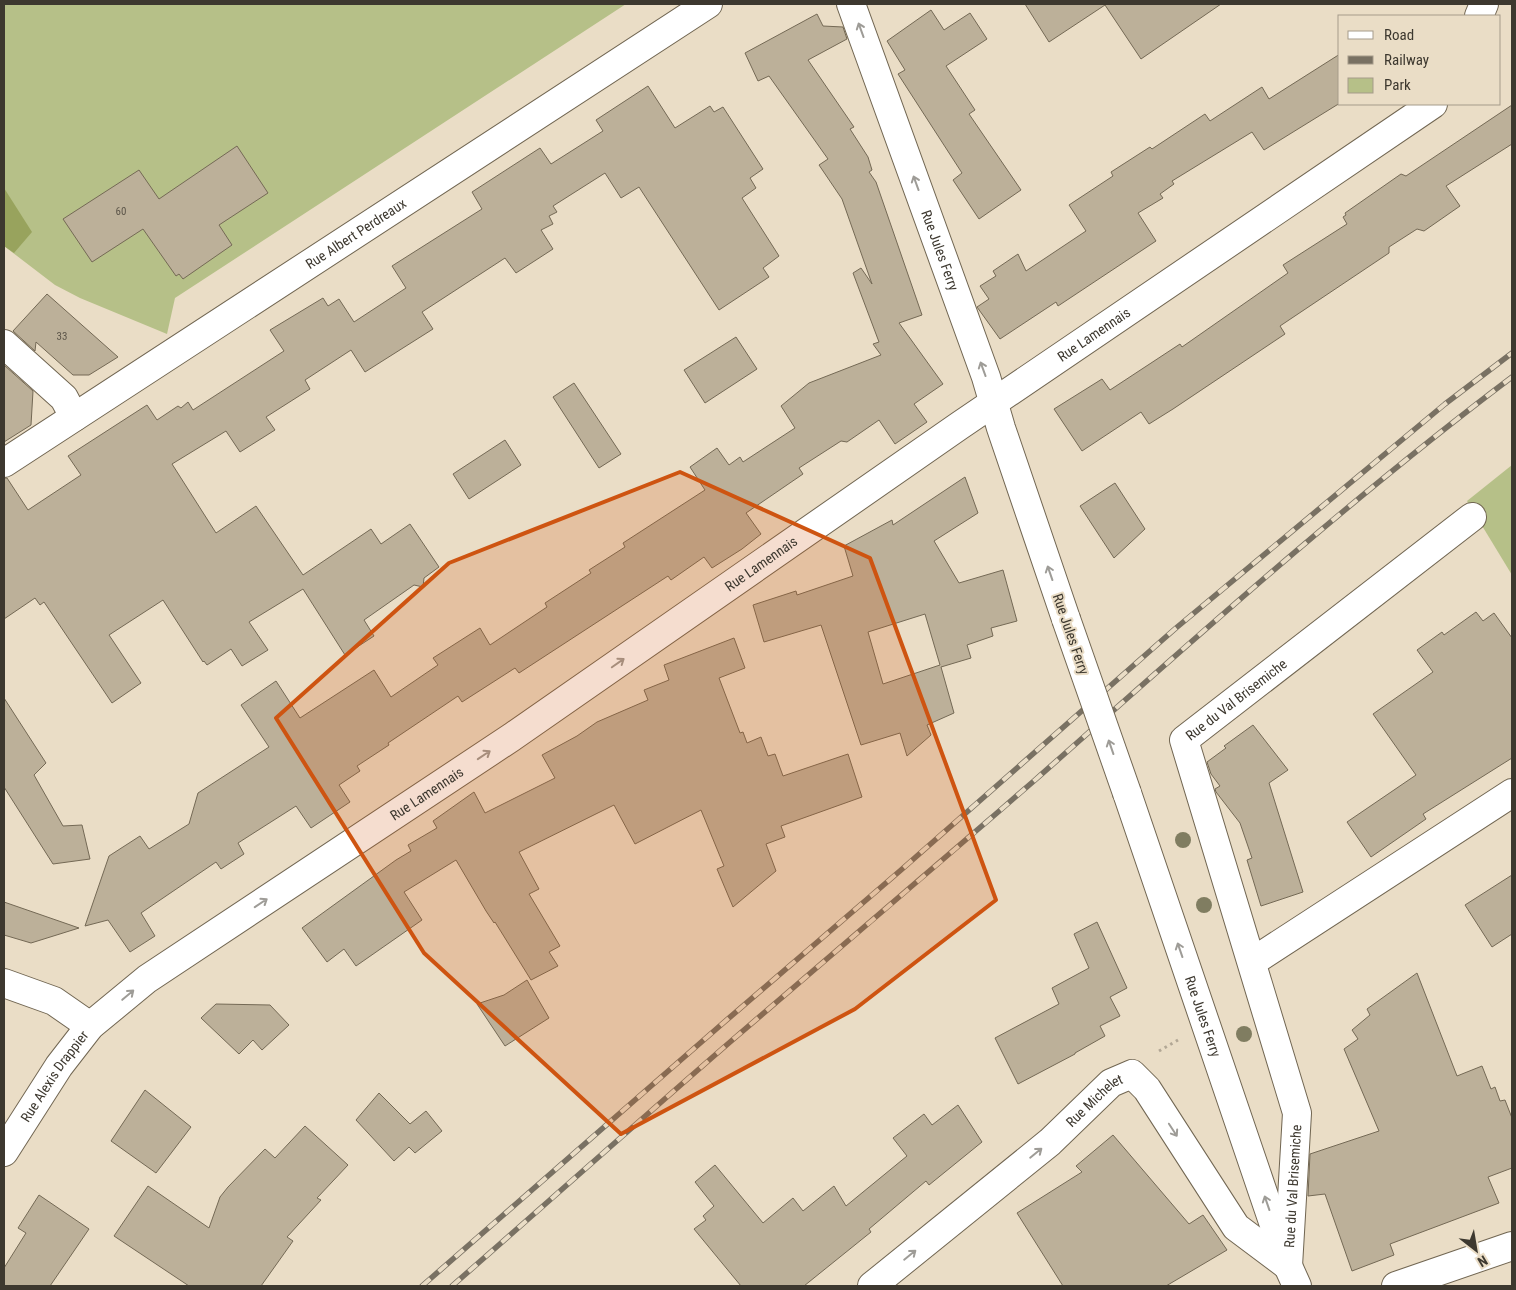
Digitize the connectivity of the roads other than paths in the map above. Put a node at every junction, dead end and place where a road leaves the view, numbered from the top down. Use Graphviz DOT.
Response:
graph roads {
  1 [pos="708,4"];
  2 [pos="852,4"];
  3 [pos="1432,105"];
  4 [pos="4,344"];
  5 [pos="994,403"];
  6 [pos="74,417"];
  7 [pos="4,463"];
  8 [pos="1472,517"];
  9 [pos="1512,793"];
  10 [pos="1252,962"];
  11 [pos="4,983"];
  12 [pos="90,1026"];
  13 [pos="4,1152"];
  14 [pos="1512,1246"];
  15 [pos="1293,1276"];
  16 [pos="872,1286"];
  17 [pos="1396,1286"];
  1 -- 6 [label="street, Rue Albert Perdreaux"];
  5 -- 2 [label="street, Rue Jules Ferry, one-way"];
  3 -- 5 [label="street, Rue Lamennais"];
  4 -- 6 [label="street"];
  12 -- 5 [label="street, Rue Lamennais, one-way"];
  15 -- 5 [label="street, Rue Jules Ferry, one-way, bridge"];
  6 -- 7 [label="street, Rue Albert Perdreaux"];
  8 -- 10 [label="street, Rue du Val Brisemiche"];
  9 -- 10 [label="street"];
  10 -- 15 [label="street, Rue du Val Brisemiche"];
  11 -- 12 [label="street"];
  12 -- 13 [label="street, Rue Alexis Drappier"];
  14 -- 17 [label="street"];
  16 -- 15 [label="street, Rue Michelet, one-way"];
}
